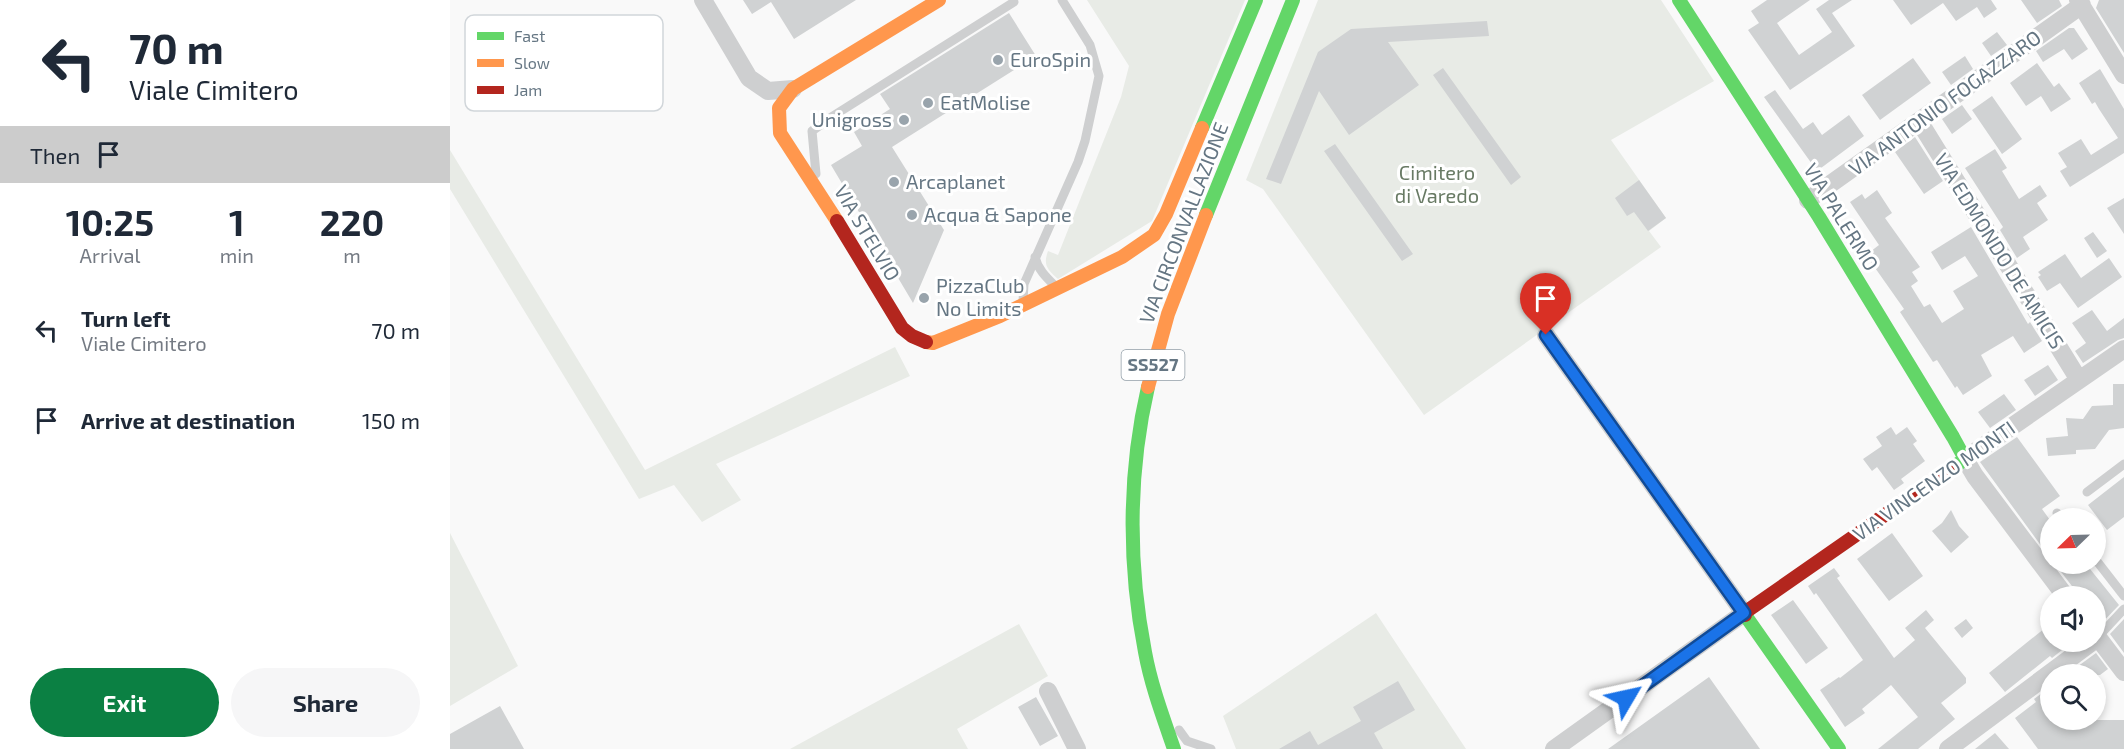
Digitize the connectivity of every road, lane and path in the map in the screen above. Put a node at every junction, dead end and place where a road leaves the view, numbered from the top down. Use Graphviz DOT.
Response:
graph roads {
  1 [pos="703,0"];
  2 [pos="939,0"];
  3 [pos="1062,0"];
  4 [pos="1256,0"];
  5 [pos="1293,0"];
  6 [pos="1014,2"];
  7 [pos="2080,2"];
  8 [pos="1687,3"];
  9 [pos="2124,75"];
  10 [pos="793,89"];
  11 [pos="1919,122"];
  12 [pos="817,188"];
  13 [pos="1808,200"];
  14 [pos="1035,257"];
  15 [pos="1056,287"];
  16 [pos="1023,304"];
  17 [pos="1546,335"];
  18 [pos="2124,349"];
  19 [pos="2079,380"];
  20 [pos="1965,459"];
  21 [pos="2124,464"];
  22 [pos="2087,492"];
  23 [pos="2106,573"];
  24 [pos="2058,586"];
  25 [pos="2124,596"];
  26 [pos="2124,609"];
  27 [pos="1744,613"];
  28 [pos="2106,628"];
  29 [pos="2078,652"];
  30 [pos="2106,652"];
  31 [pos="1144,657"];
  32 [pos="1159,669"];
  33 [pos="2124,672"];
  34 [pos="1047,691"];
  35 [pos="1176,722"];
  36 [pos="1953,748"];
  37 [pos="1077,749"];
  38 [pos="1174,749"];
  39 [pos="1211,749"];
  40 [pos="1554,749"];
  41 [pos="1839,749"];
  1 -- 10 [label="street"];
  2 -- 10 [label="street"];
  3 -- 14 [label="lane"];
  4 -- 15 [label="street, VIA STELVIO"];
  5 -- 31 [label="street, VIA CIRCONVALLAZIONE / SS527"];
  6 -- 12 [label="lane"];
  7 -- 9 [label="street"];
  7 -- 11 [label="street, VIA ANTONIO FOGAZZARO"];
  8 -- 13 [label="street, VIA PALERMO"];
  10 -- 12 [label="street, VIA STELVIO"];
  11 -- 13 [label="street, VIA ANTONIO FOGAZZARO"];
  11 -- 19 [label="street, VIA EDMONDO DE AMICIS"];
  12 -- 16 [label="street, VIA STELVIO"];
  13 -- 20 [label="street, VIA PALERMO"];
  14 -- 15 [label="lane"];
  14 -- 16 [label="lane"];
  15 -- 16 [label="street, VIA STELVIO"];
  17 -- 27 [label="street"];
  18 -- 19 [label="street, VIA VINCENZO MONTI"];
  19 -- 20 [label="street, VIA VINCENZO MONTI"];
  20 -- 24 [label="street"];
  20 -- 27 [label="street, VIA VINCENZO MONTI"];
  21 -- 22 [label="lane"];
  23 -- 25 [label="lane"];
  26 -- 28 [label="lane"];
  27 -- 40 [label="street"];
  27 -- 41 [label="street"];
  29 -- 36 [label="street"];
  30 -- 33 [label="street"];
  31 -- 32 [label="lane"];
  31 -- 38 [label="street, VIA CIRCONVALLAZIONE / SS527"];
  34 -- 37 [label="street"];
  35 -- 39 [label="lane"];
}
